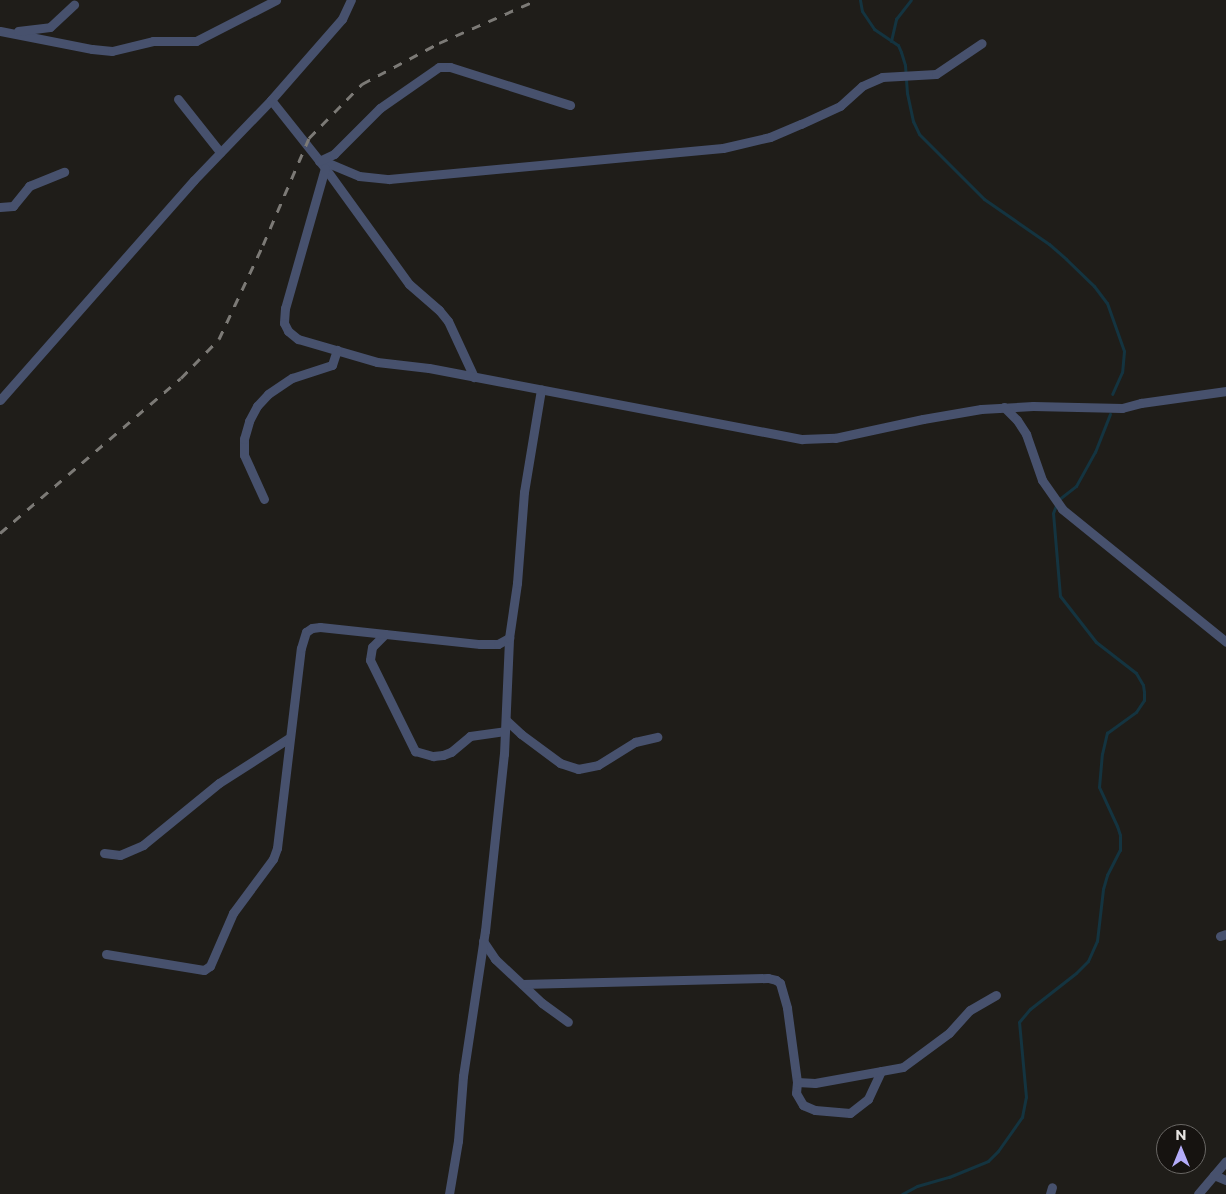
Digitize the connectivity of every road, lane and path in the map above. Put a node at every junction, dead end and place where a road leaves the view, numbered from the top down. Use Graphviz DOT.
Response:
graph roads {
  1 [pos="276,0"];
  2 [pos="350,0"];
  3 [pos="74,5"];
  4 [pos="0,30"];
  5 [pos="982,43"];
  6 [pos="178,99"];
  7 [pos="271,100"];
  8 [pos="570,105"];
  9 [pos="220,152"];
  10 [pos="321,163"];
  11 [pos="64,172"];
  12 [pos="0,207"];
  13 [pos="337,350"];
  14 [pos="474,377"];
  15 [pos="541,389"];
  16 [pos="1226,391"];
  17 [pos="0,400"];
  18 [pos="1004,407"];
  19 [pos="264,499"];
  20 [pos="385,634"];
  21 [pos="509,638"];
  22 [pos="1226,642"];
  23 [pos="506,720"];
  24 [pos="505,731"];
  25 [pos="657,737"];
  26 [pos="290,738"];
  27 [pos="104,853"];
  28 [pos="483,941"];
  29 [pos="106,954"];
  30 [pos="522,984"];
  31 [pos="996,995"];
  32 [pos="568,1022"];
  33 [pos="881,1071"];
  34 [pos="797,1082"];
  35 [pos="1226,1161"];
  36 [pos="1214,1175"];
  37 [pos="1226,1180"];
  38 [pos="449,1194"];
  39 [pos="1198,1194"];
  1 -- 4 [label="street"];
  2 -- 7 [label="street"];
  3 -- 4 [label="street"];
  5 -- 10 [label="street"];
  6 -- 9 [label="street"];
  7 -- 9 [label="street"];
  7 -- 10 [label="street"];
  8 -- 10 [label="street"];
  9 -- 17 [label="street"];
  10 -- 13 [label="street"];
  10 -- 14 [label="street"];
  11 -- 12 [label="street"];
  13 -- 14 [label="street"];
  13 -- 19 [label="street"];
  14 -- 15 [label="street"];
  15 -- 18 [label="street"];
  15 -- 21 [label="street"];
  16 -- 18 [label="street"];
  18 -- 22 [label="street"];
  20 -- 21 [label="street"];
  20 -- 24 [label="street"];
  20 -- 26 [label="street"];
  21 -- 23 [label="street"];
  23 -- 24 [label="street"];
  23 -- 25 [label="street"];
  24 -- 28 [label="street"];
  26 -- 27 [label="street"];
  26 -- 29 [label="street"];
  28 -- 30 [label="street"];
  28 -- 38 [label="street"];
  30 -- 32 [label="street"];
  30 -- 34 [label="street"];
  31 -- 33 [label="street"];
  33 -- 34 [label="street"];
  33 -- 34 [label="street"];
  35 -- 36 [label="street"];
  36 -- 37 [label="street"];
  36 -- 39 [label="street"];
}
